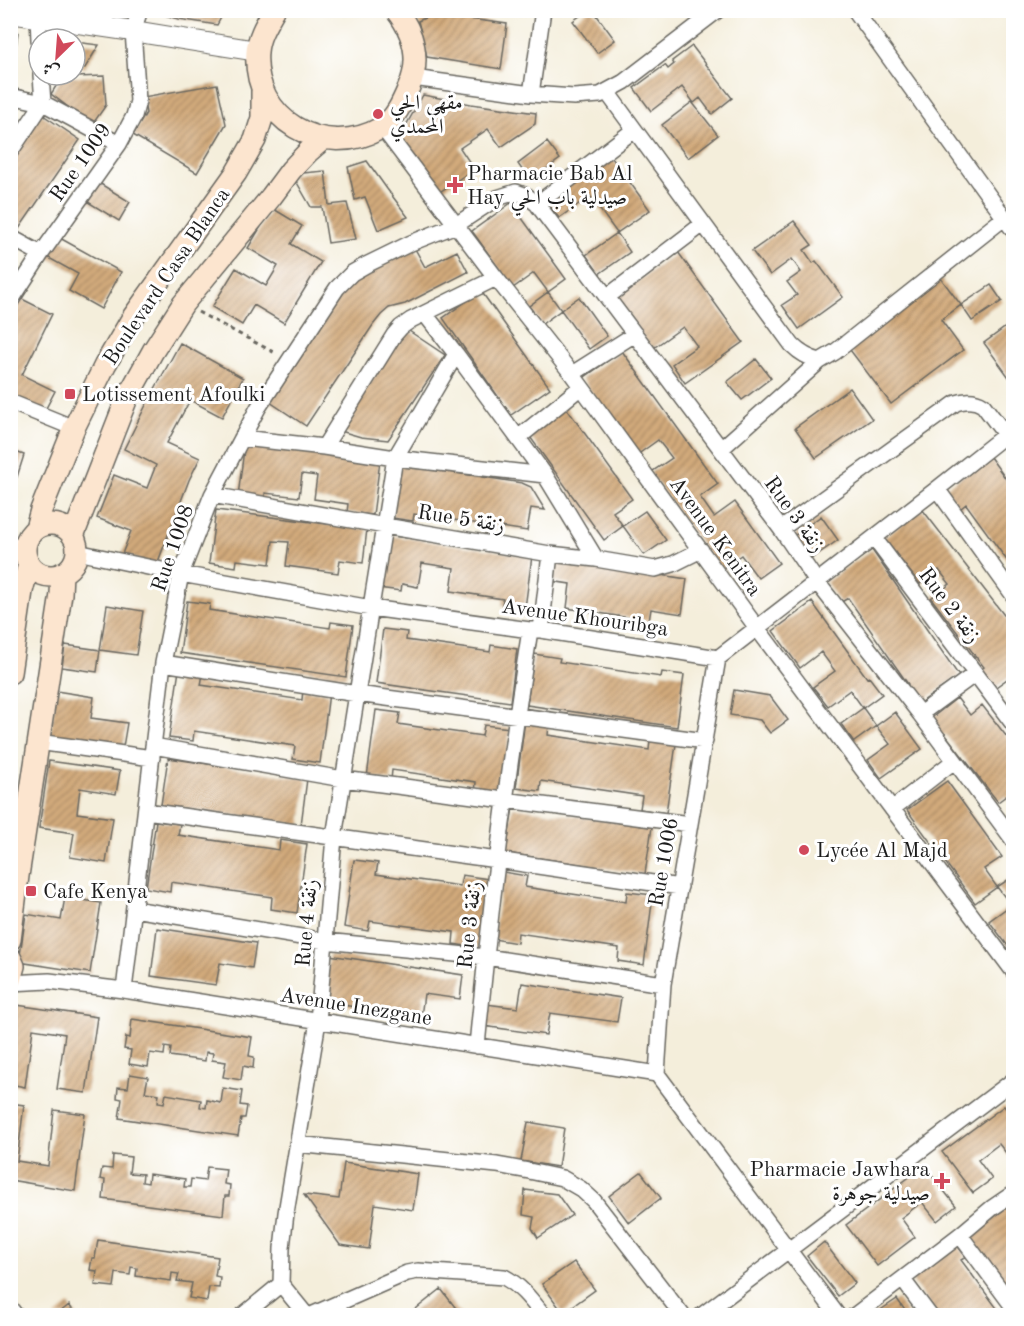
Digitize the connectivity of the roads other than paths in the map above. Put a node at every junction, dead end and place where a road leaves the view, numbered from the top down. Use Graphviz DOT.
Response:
graph roads {
  1 [pos="140,10"];
  2 [pos="274,10"];
  3 [pos="543,10"];
  4 [pos="718,10"];
  5 [pos="855,10"];
  6 [pos="10,13"];
  7 [pos="404,15"];
  8 [pos="38,17"];
  9 [pos="38,27"];
  10 [pos="133,30"];
  11 [pos="257,51"];
  12 [pos="413,78"];
  13 [pos="42,87"];
  14 [pos="262,91"];
  15 [pos="607,92"];
  16 [pos="531,94"];
  17 [pos="10,96"];
  18 [pos="43,103"];
  19 [pos="382,127"];
  20 [pos="634,130"];
  21 [pos="323,139"];
  22 [pos="119,144"];
  23 [pos="10,152"];
  24 [pos="540,207"];
  25 [pos="1004,218"];
  26 [pos="703,224"];
  27 [pos="456,225"];
  28 [pos="1014,231"];
  29 [pos="10,237"];
  30 [pos="41,254"];
  31 [pos="496,278"];
  32 [pos="607,297"];
  33 [pos="10,302"];
  34 [pos="425,314"];
  35 [pos="635,334"];
  36 [pos="456,354"];
  37 [pos="820,361"];
  38 [pos="572,374"];
  39 [pos="581,387"];
  40 [pos="10,402"];
  41 [pos="74,428"];
  42 [pos="1011,436"];
  43 [pos="242,438"];
  44 [pos="518,438"];
  45 [pos="324,447"];
  46 [pos="721,449"];
  47 [pos="395,458"];
  48 [pos="545,475"];
  49 [pos="937,489"];
  50 [pos="212,495"];
  51 [pos="385,526"];
  52 [pos="36,528"];
  53 [pos="781,529"];
  54 [pos="874,538"];
  55 [pos="75,544"];
  56 [pos="701,550"];
  57 [pos="21,553"];
  58 [pos="550,554"];
  59 [pos="596,559"];
  60 [pos="63,573"];
  61 [pos="181,573"];
  62 [pos="817,582"];
  63 [pos="1014,596"];
  64 [pos="371,608"];
  65 [pos="757,628"];
  66 [pos="535,630"];
  67 [pos="718,658"];
  68 [pos="163,663"];
  69 [pos="10,673"];
  70 [pos="975,674"];
  71 [pos="357,694"];
  72 [pos="1008,706"];
  73 [pos="920,714"];
  74 [pos="516,715"];
  75 [pos="1014,725"];
  76 [pos="705,741"];
  77 [pos="38,742"];
  78 [pos="153,752"];
  79 [pos="954,761"];
  80 [pos="343,779"];
  81 [pos="504,799"];
  82 [pos="892,809"];
  83 [pos="146,811"];
  84 [pos="690,824"];
  85 [pos="334,837"];
  86 [pos="1014,841"];
  87 [pos="497,860"];
  88 [pos="680,887"];
  89 [pos="134,909"];
  90 [pos="10,940"];
  91 [pos="325,941"];
  92 [pos="486,957"];
  93 [pos="11,972"];
  94 [pos="1014,972"];
  95 [pos="663,984"];
  96 [pos="124,990"];
  97 [pos="318,1021"];
  98 [pos="477,1046"];
  99 [pos="657,1074"];
  100 [pos="1014,1080"];
  101 [pos="297,1143"];
  102 [pos="1014,1193"];
  103 [pos="960,1235"];
  104 [pos="788,1250"];
  105 [pos="903,1280"];
  106 [pos="281,1284"];
  107 [pos="10,1308"];
  108 [pos="1014,1308"];
  109 [pos="16,1316"];
  110 [pos="242,1316"];
  111 [pos="308,1316"];
  112 [pos="544,1316"];
  113 [pos="682,1316"];
  114 [pos="701,1316"];
  115 [pos="838,1316"];
  116 [pos="854,1316"];
  117 [pos="930,1316"];
  1 -- 10 [label="street"];
  2 -- 11 [label="main road"];
  3 -- 16 [label="street"];
  4 -- 15 [label="street"];
  5 -- 25 [label="street"];
  6 -- 8 [label="street"];
  7 -- 12 [label="main road"];
  8 -- 9 [label="street"];
  8 -- 10 [label="street"];
  10 -- 11 [label="street"];
  10 -- 22 [label="street, Rue 1009"];
  11 -- 14 [label="main road"];
  12 -- 16 [label="street"];
  12 -- 19 [label="main road"];
  13 -- 18 [label="street"];
  14 -- 21 [label="main road"];
  14 -- 41 [label="main road, Boulevard Casa Blanca"];
  15 -- 16 [label="street"];
  15 -- 20 [label="street"];
  17 -- 18 [label="street"];
  18 -- 22 [label="street"];
  18 -- 23 [label="street"];
  19 -- 21 [label="main road"];
  19 -- 27 [label="street, Avenue Kenitra"];
  20 -- 24 [label="street"];
  20 -- 26 [label="street"];
  21 -- 55 [label="main road, Boulevard Casa Blanca"];
  22 -- 30 [label="street, Rue 1009"];
  24 -- 27 [label="street"];
  24 -- 32 [label="street, Rue 3 زنقة"];
  25 -- 28 [label="street"];
  25 -- 37 [label="street"];
  26 -- 32 [label="street"];
  26 -- 37 [label="street"];
  27 -- 31 [label="street, Avenue Kenitra"];
  27 -- 43 [label="street, Rue 1008"];
  29 -- 30 [label="street"];
  30 -- 33 [label="street, Rue 1009"];
  31 -- 34 [label="street"];
  31 -- 38 [label="street, Avenue Kenitra"];
  32 -- 35 [label="street, Rue 3 زنقة"];
  34 -- 36 [label="street"];
  34 -- 45 [label="street"];
  35 -- 38 [label="street"];
  35 -- 46 [label="street, Rue 3 زنقة"];
  36 -- 44 [label="street"];
  36 -- 47 [label="street"];
  37 -- 46 [label="street"];
  38 -- 39 [label="street, Avenue Kenitra"];
  39 -- 44 [label="street"];
  39 -- 56 [label="street, Avenue Kenitra"];
  40 -- 41 [label="street"];
  41 -- 52 [label="main road, Boulevard Casa Blanca"];
  42 -- 49 [label="street"];
  42 -- 53 [label="street"];
  43 -- 45 [label="street"];
  43 -- 50 [label="street, Rue 1008"];
  44 -- 48 [label="street"];
  45 -- 47 [label="street"];
  46 -- 53 [label="street, Rue 3 زنقة"];
  47 -- 48 [label="street"];
  47 -- 51 [label="street, Rue 4 زنقة"];
  48 -- 59 [label="street"];
  49 -- 54 [label="street"];
  49 -- 63 [label="street"];
  50 -- 51 [label="street, Rue 5 زنقة"];
  50 -- 61 [label="street, Rue 1008"];
  51 -- 58 [label="street, Rue 5 زنقة"];
  51 -- 64 [label="street, Rue 4 زنقة"];
  52 -- 55 [label="main road"];
  52 -- 57 [label="main road"];
  53 -- 62 [label="street, Rue 3 زنقة"];
  54 -- 62 [label="street"];
  54 -- 70 [label="street, Rue 2 زنقة"];
  55 -- 60 [label="main road"];
  55 -- 61 [label="street, Avenue Khouribga"];
  56 -- 59 [label="street, Rue 5 زنقة"];
  56 -- 65 [label="street, Avenue Kenitra"];
  57 -- 60 [label="main road"];
  57 -- 69 [label="main road"];
  58 -- 59 [label="street, Rue 5 زنقة"];
  58 -- 66 [label="street, Rue 3 زنقة"];
  60 -- 77 [label="main road"];
  61 -- 64 [label="street, Avenue Khouribga"];
  61 -- 68 [label="street, Rue 1008"];
  62 -- 65 [label="street"];
  62 -- 73 [label="street, Rue 3 زنقة"];
  64 -- 66 [label="street, Avenue Khouribga"];
  64 -- 71 [label="street, Rue 4 زنقة"];
  65 -- 67 [label="street"];
  65 -- 82 [label="street, Avenue Kenitra"];
  66 -- 67 [label="street, Avenue Khouribga"];
  66 -- 74 [label="street, Rue 3 زنقة"];
  67 -- 76 [label="street, Rue 1006"];
  68 -- 71 [label="street"];
  68 -- 78 [label="street, Rue 1008"];
  70 -- 72 [label="street, Rue 2 زنقة"];
  70 -- 73 [label="street"];
  71 -- 74 [label="street"];
  71 -- 80 [label="street, Rue 4 زنقة"];
  72 -- 75 [label="street, Rue 2 زنقة"];
  73 -- 79 [label="street, Rue 3 زنقة"];
  74 -- 76 [label="street"];
  74 -- 81 [label="street, Rue 3 زنقة"];
  76 -- 84 [label="street, Rue 1006"];
  77 -- 78 [label="street"];
  77 -- 90 [label="main road"];
  78 -- 80 [label="street"];
  78 -- 83 [label="street, Rue 1008"];
  79 -- 82 [label="street"];
  79 -- 86 [label="street, Rue 3 زنقة"];
  80 -- 81 [label="street"];
  80 -- 85 [label="street, Rue 4 زنقة"];
  81 -- 84 [label="street"];
  81 -- 87 [label="street, Rue 3 زنقة"];
  82 -- 94 [label="street, Avenue Kenitra"];
  83 -- 85 [label="street"];
  83 -- 89 [label="street, Rue 1008"];
  84 -- 88 [label="street, Rue 1006"];
  85 -- 87 [label="street"];
  85 -- 91 [label="street, Rue 4 زنقة"];
  87 -- 88 [label="street"];
  87 -- 92 [label="street, Rue 3 زنقة"];
  88 -- 95 [label="street, Rue 1006"];
  89 -- 91 [label="street"];
  89 -- 96 [label="street, Rue 1008"];
  91 -- 92 [label="street"];
  91 -- 97 [label="street, Rue 4 زنقة"];
  92 -- 95 [label="street"];
  92 -- 98 [label="street, Rue 3 زنقة"];
  93 -- 96 [label="street, Avenue Inezgane"];
  95 -- 99 [label="street, Rue 1006"];
  96 -- 97 [label="street, Avenue Inezgane"];
  97 -- 98 [label="street, Avenue Inezgane"];
  97 -- 101 [label="street, Rue 4 زنقة"];
  98 -- 99 [label="street, Avenue Inezgane"];
  99 -- 104 [label="street"];
  100 -- 104 [label="street"];
  101 -- 106 [label="street, Rue 4 زنقة"];
  101 -- 113 [label="street"];
  102 -- 103 [label="street"];
  103 -- 105 [label="street"];
  103 -- 108 [label="street"];
  104 -- 114 [label="street"];
  104 -- 115 [label="street"];
  105 -- 116 [label="street"];
  105 -- 117 [label="street"];
  106 -- 110 [label="street"];
  106 -- 111 [label="street"];
  107 -- 109 [label="street"];
  111 -- 112 [label="street"];
}
